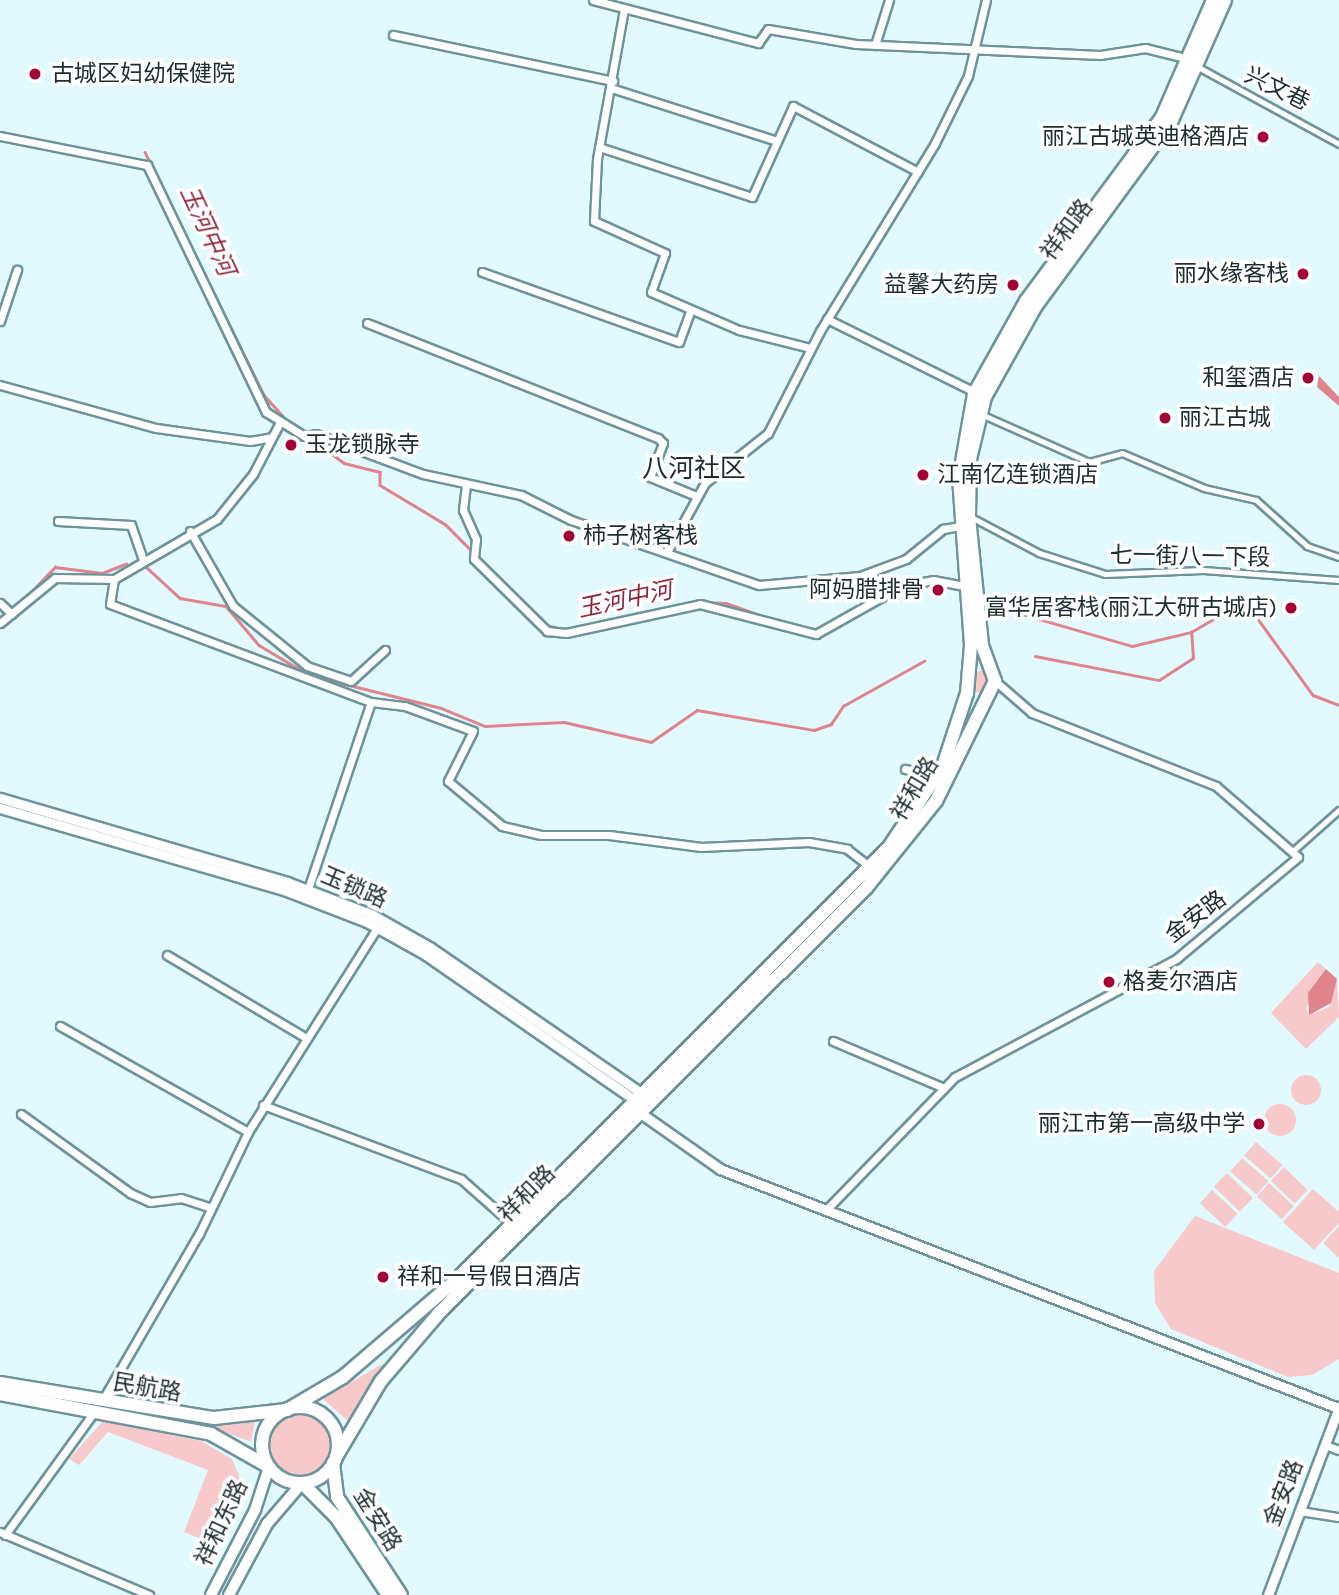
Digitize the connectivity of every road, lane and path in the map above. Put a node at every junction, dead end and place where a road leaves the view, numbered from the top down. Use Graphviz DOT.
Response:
graph roads {
  1 [pos="593,0"];
  2 [pos="889,0"];
  3 [pos="986,0"];
  4 [pos="1213,0"];
  5 [pos="1224,0"];
  6 [pos="623,5"];
  7 [pos="393,35"];
  8 [pos="875,45"];
  9 [pos="974,48"];
  10 [pos="1194,63"];
  11 [pos="612,85"];
  12 [pos="0,136"];
  13 [pos="777,141"];
  14 [pos="1339,144"];
  15 [pos="599,147"];
  16 [pos="918,172"];
  17 [pos="17,270"];
  18 [pos="482,272"];
  19 [pos="690,311"];
  20 [pos="827,319"];
  21 [pos="0,321"];
  22 [pos="366,323"];
  23 [pos="810,348"];
  24 [pos="0,385"];
  25 [pos="975,392"];
  26 [pos="979,413"];
  27 [pos="279,424"];
  28 [pos="272,438"];
  29 [pos="466,485"];
  30 [pos="696,496"];
  31 [pos="964,521"];
  32 [pos="58,522"];
  33 [pos="190,531"];
  34 [pos="667,552"];
  35 [pos="1339,557"];
  36 [pos="143,560"];
  37 [pos="114,579"];
  38 [pos="1339,580"];
  39 [pos="965,586"];
  40 [pos="0,603"];
  41 [pos="12,614"];
  42 [pos="0,623"];
  43 [pos="385,650"];
  44 [pos="989,662"];
  45 [pos="970,666"];
  46 [pos="995,681"];
  47 [pos="966,697"];
  48 [pos="371,702"];
  49 [pos="986,703"];
  50 [pos="905,769"];
  51 [pos="938,776"];
  52 [pos="0,798"];
  53 [pos="0,808"];
  54 [pos="1339,810"];
  55 [pos="1295,849"];
  56 [pos="870,868"];
  57 [pos="308,889"];
  58 [pos="377,928"];
  59 [pos="167,955"];
  60 [pos="60,1026"];
  61 [pos="306,1038"];
  62 [pos="832,1041"];
  63 [pos="942,1087"];
  64 [pos="642,1103"];
  65 [pos="263,1105"];
  66 [pos="21,1114"];
  67 [pos="248,1132"];
  68 [pos="208,1207"];
  69 [pos="826,1210"];
  70 [pos="512,1224"];
  71 [pos="0,1383"];
  72 [pos="0,1394"];
  73 [pos="98,1406"];
  74 [pos="1339,1408"];
  75 [pos="287,1410"];
  76 [pos="1325,1445"];
  77 [pos="1339,1450"];
  78 [pos="334,1460"];
  79 [pos="269,1467"];
  80 [pos="302,1483"];
  81 [pos="1300,1511"];
  82 [pos="1339,1517"];
  83 [pos="3,1534"];
  84 [pos="149,1595"];
  85 [pos="211,1595"];
  86 [pos="229,1595"];
  87 [pos="388,1595"];
  88 [pos="401,1595"];
  89 [pos="1268,1595"];
  1 -- 6 [label="street"];
  2 -- 8 [label="street"];
  3 -- 9 [label="street"];
  4 -- 10 [label="highway, 祥和路"];
  5 -- 10 [label="highway, 祥和路"];
  6 -- 8 [label="street"];
  6 -- 11 [label="street"];
  7 -- 11 [label="street"];
  8 -- 9 [label="street"];
  9 -- 10 [label="street"];
  9 -- 16 [label="street"];
  10 -- 14 [label="street, 兴文巷"];
  10 -- 25 [label="highway, 祥和路"];
  10 -- 26 [label="highway, 祥和路"];
  11 -- 13 [label="street"];
  11 -- 15 [label="street"];
  12 -- 27 [label="street"];
  13 -- 15 [label="street"];
  13 -- 16 [label="street"];
  15 -- 19 [label="street"];
  16 -- 20 [label="street"];
  17 -- 21 [label="street"];
  18 -- 19 [label="street"];
  19 -- 23 [label="street"];
  20 -- 23 [label="street"];
  20 -- 25 [label="street"];
  22 -- 30 [label="street"];
  23 -- 30 [label="street"];
  24 -- 28 [label="street"];
  25 -- 31 [label="highway, 祥和路"];
  26 -- 31 [label="highway, 祥和路"];
  26 -- 35 [label="street"];
  27 -- 28 [label="street"];
  27 -- 29 [label="street"];
  28 -- 33 [label="street"];
  29 -- 34 [label="street"];
  29 -- 39 [label="street"];
  30 -- 34 [label="street"];
  31 -- 34 [label="street"];
  31 -- 38 [label="street, 七一街八一下段"];
  31 -- 39 [label="highway, 祥和路"];
  31 -- 44 [label="highway, 祥和路"];
  32 -- 36 [label="street"];
  33 -- 36 [label="street"];
  33 -- 43 [label="street"];
  36 -- 37 [label="street"];
  37 -- 41 [label="street"];
  37 -- 48 [label="street"];
  39 -- 45 [label="highway, 祥和路"];
  40 -- 41 [label="street"];
  41 -- 42 [label="street"];
  44 -- 45 [label="highway"];
  44 -- 46 [label="highway, 祥和路"];
  45 -- 47 [label="highway, 祥和路"];
  46 -- 49 [label="highway, 祥和路"];
  46 -- 55 [label="street"];
  47 -- 49 [label="highway"];
  47 -- 51 [label="highway, 祥和路"];
  48 -- 56 [label="street"];
  48 -- 57 [label="street"];
  49 -- 64 [label="highway, 祥和路"];
  50 -- 51 [label="street"];
  51 -- 56 [label="highway, 祥和路"];
  52 -- 57 [label="street, 玉锁路"];
  53 -- 58 [label="street, 玉锁路"];
  54 -- 55 [label="street"];
  55 -- 63 [label="street, 金安路"];
  56 -- 64 [label="highway, 祥和路"];
  57 -- 64 [label="street, 玉锁路"];
  58 -- 61 [label="street"];
  58 -- 64 [label="street, 玉锁路"];
  59 -- 61 [label="street"];
  60 -- 67 [label="street"];
  61 -- 65 [label="street"];
  62 -- 63 [label="street"];
  63 -- 69 [label="street, 金安路"];
  64 -- 69 [label="street, 金安路"];
  64 -- 70 [label="highway, 祥和路"];
  64 -- 78 [label="highway, 祥和路"];
  65 -- 67 [label="street"];
  65 -- 70 [label="street"];
  66 -- 68 [label="street"];
  67 -- 68 [label="street"];
  68 -- 73 [label="street"];
  69 -- 74 [label="street, 金安路"];
  70 -- 75 [label="highway, 祥和路"];
  71 -- 73 [label="highway, 民航路"];
  72 -- 73 [label="highway, 民航路"];
  73 -- 75 [label="highway, 民航路"];
  73 -- 79 [label="highway, 民航路"];
  73 -- 83 [label="street"];
  74 -- 76 [label="street, 金安路"];
  75 -- 78 [label="highway"];
  75 -- 79 [label="highway"];
  76 -- 77 [label="street"];
  76 -- 81 [label="street, 金安路"];
  78 -- 80 [label="highway"];
  78 -- 88 [label="highway, 金安路"];
  79 -- 80 [label="highway"];
  79 -- 85 [label="main road, 祥和东路"];
  80 -- 86 [label="main road, 祥和东路"];
  80 -- 87 [label="highway, 金安路"];
  81 -- 82 [label="street"];
  81 -- 89 [label="street, 金安路"];
  83 -- 84 [label="street"];
}
